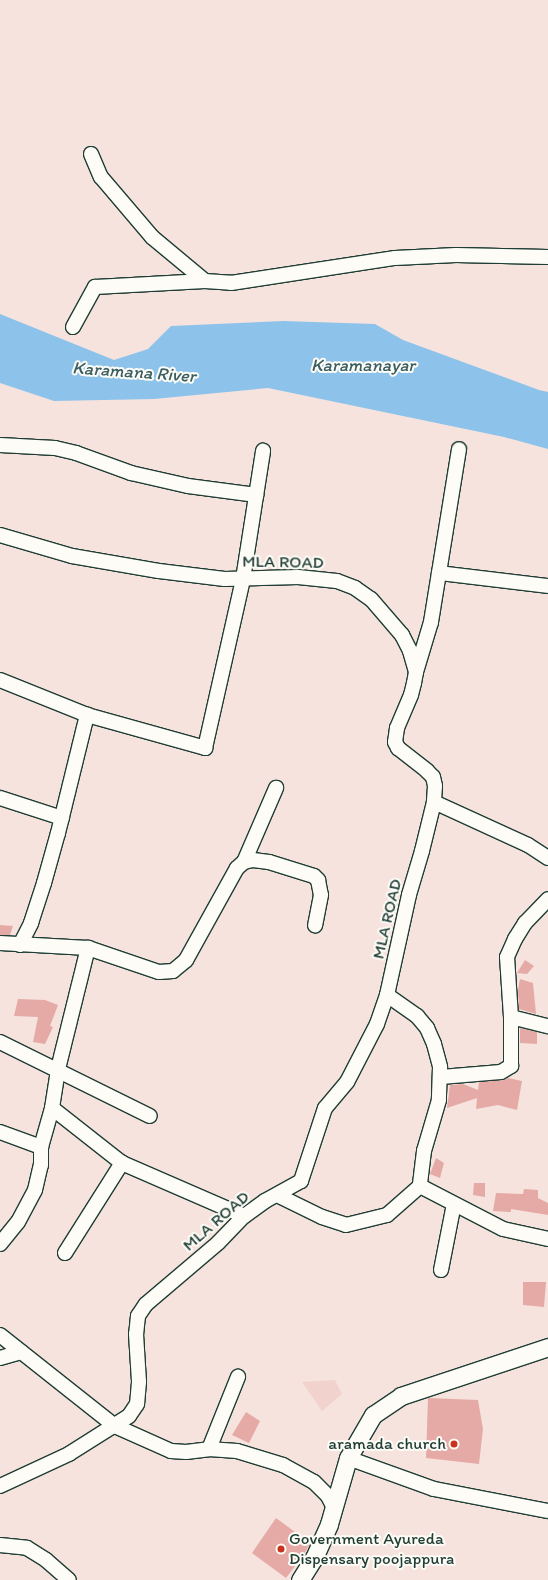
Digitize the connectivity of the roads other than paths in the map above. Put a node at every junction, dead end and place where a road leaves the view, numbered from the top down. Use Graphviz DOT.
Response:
graph roads {
  1 [pos="91,154"];
  2 [pos="548,257"];
  3 [pos="205,281"];
  4 [pos="73,327"];
  5 [pos="0,445"];
  6 [pos="459,449"];
  7 [pos="263,451"];
  8 [pos="256,494"];
  9 [pos="0,534"];
  10 [pos="439,573"];
  11 [pos="243,579"];
  12 [pos="548,586"];
  13 [pos="416,672"];
  14 [pos="0,680"];
  15 [pos="87,715"];
  16 [pos="276,788"];
  17 [pos="0,798"];
  18 [pos="434,802"];
  19 [pos="62,818"];
  20 [pos="548,858"];
  21 [pos="244,862"];
  22 [pos="548,899"];
  23 [pos="315,925"];
  24 [pos="0,943"];
  25 [pos="20,945"];
  26 [pos="88,948"];
  27 [pos="387,995"];
  28 [pos="511,1017"];
  29 [pos="548,1026"];
  30 [pos="0,1042"];
  31 [pos="58,1069"];
  32 [pos="441,1077"];
  33 [pos="52,1108"];
  34 [pos="150,1116"];
  35 [pos="0,1132"];
  36 [pos="41,1147"];
  37 [pos="122,1163"];
  38 [pos="420,1186"];
  39 [pos="277,1195"];
  40 [pos="454,1204"];
  41 [pos="244,1216"];
  42 [pos="2,1236"];
  43 [pos="548,1239"];
  44 [pos="65,1253"];
  45 [pos="441,1270"];
  46 [pos="0,1335"];
  47 [pos="548,1347"];
  48 [pos="22,1352"];
  49 [pos="0,1358"];
  50 [pos="238,1377"];
  51 [pos="115,1426"];
  52 [pos="209,1449"];
  53 [pos="348,1458"];
  54 [pos="0,1486"];
  55 [pos="334,1508"];
  56 [pos="548,1511"];
  57 [pos="0,1544"];
  58 [pos="69,1580"];
  59 [pos="300,1580"];
  1 -- 3 [label="street"];
  2 -- 3 [label="street"];
  3 -- 4 [label="street"];
  5 -- 8 [label="street"];
  6 -- 10 [label="street"];
  7 -- 8 [label="street"];
  8 -- 11 [label="street"];
  9 -- 11 [label="street, MLA ROAD"];
  10 -- 12 [label="street"];
  10 -- 13 [label="street"];
  11 -- 13 [label="street, MLA ROAD"];
  11 -- 15 [label="street"];
  13 -- 18 [label="street, MLA ROAD"];
  14 -- 15 [label="street"];
  15 -- 19 [label="street"];
  16 -- 21 [label="street"];
  17 -- 19 [label="street"];
  18 -- 20 [label="street"];
  18 -- 27 [label="street, MLA ROAD"];
  19 -- 25 [label="street"];
  21 -- 23 [label="street"];
  21 -- 26 [label="street"];
  22 -- 28 [label="street"];
  24 -- 25 [label="street"];
  25 -- 26 [label="street"];
  26 -- 31 [label="street"];
  27 -- 32 [label="street"];
  27 -- 39 [label="street, MLA ROAD"];
  28 -- 29 [label="street"];
  28 -- 32 [label="street"];
  30 -- 31 [label="street"];
  31 -- 33 [label="street"];
  31 -- 34 [label="street"];
  32 -- 38 [label="street"];
  33 -- 36 [label="street"];
  33 -- 37 [label="street"];
  35 -- 36 [label="street"];
  36 -- 42 [label="street"];
  37 -- 41 [label="street"];
  37 -- 44 [label="street"];
  38 -- 39 [label="street"];
  38 -- 40 [label="street"];
  39 -- 41 [label="street, MLA ROAD"];
  40 -- 43 [label="street"];
  40 -- 45 [label="street"];
  41 -- 51 [label="street, MLA ROAD"];
  46 -- 48 [label="street"];
  47 -- 53 [label="street"];
  48 -- 49 [label="street"];
  48 -- 51 [label="street"];
  50 -- 52 [label="street"];
  51 -- 52 [label="street"];
  51 -- 54 [label="street, MLA ROAD"];
  52 -- 55 [label="street"];
  53 -- 55 [label="street"];
  53 -- 56 [label="street"];
  55 -- 59 [label="street"];
  57 -- 58 [label="street"];
}
